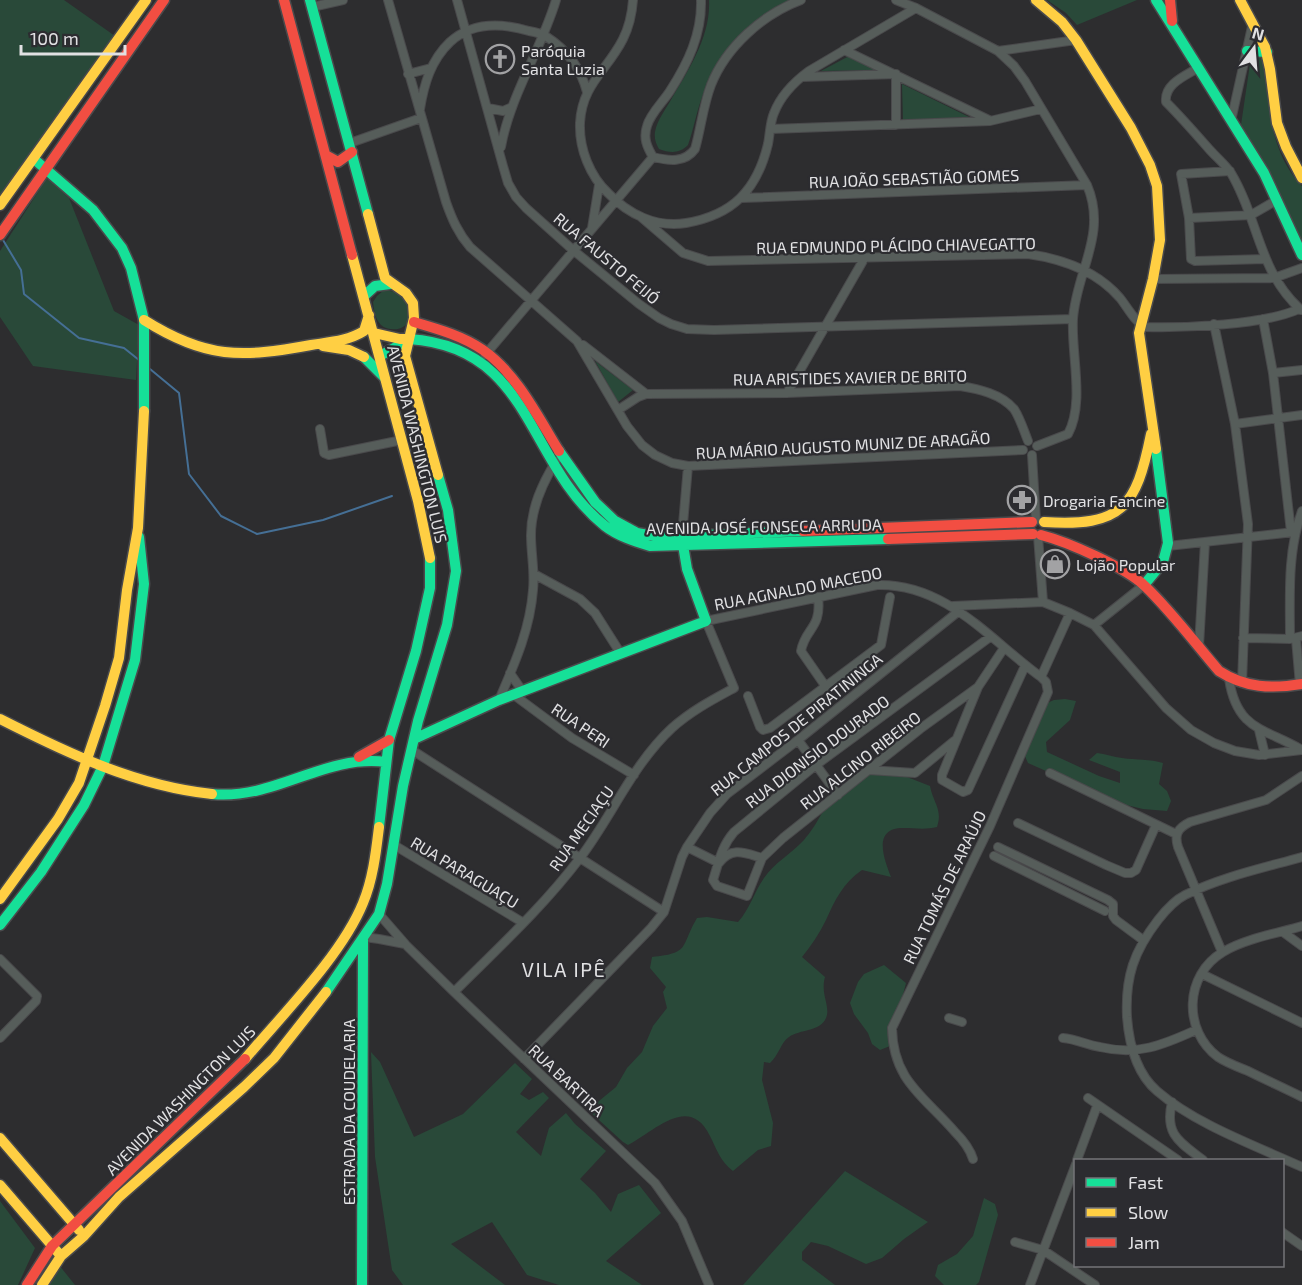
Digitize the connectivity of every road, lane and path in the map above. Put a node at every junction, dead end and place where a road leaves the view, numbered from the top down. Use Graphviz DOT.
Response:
graph roads {
  1 [pos="146,0"];
  2 [pos="164,0"];
  3 [pos="284,0"];
  4 [pos="343,0"];
  5 [pos="388,0"];
  6 [pos="457,0"];
  7 [pos="556,0"];
  8 [pos="633,0"];
  9 [pos="701,0"];
  10 [pos="801,0"];
  11 [pos="896,0"];
  12 [pos="1036,0"];
  13 [pos="1156,0"];
  14 [pos="1170,0"];
  15 [pos="1240,0"];
  16 [pos="311,4"];
  17 [pos="916,8"];
  18 [pos="1253,22"];
  19 [pos="1173,28"];
  20 [pos="466,31"];
  21 [pos="544,35"];
  22 [pos="1076,40"];
  23 [pos="844,50"];
  24 [pos="998,51"];
  25 [pos="1246,51"];
  26 [pos="1267,52"];
  27 [pos="431,68"];
  28 [pos="1198,68"];
  29 [pos="408,74"];
  30 [pos="896,74"];
  31 [pos="801,77"];
  32 [pos="587,92"];
  33 [pos="512,107"];
  34 [pos="488,108"];
  35 [pos="1041,109"];
  36 [pos="420,115"];
  37 [pos="990,121"];
  38 [pos="1231,121"];
  39 [pos="896,125"];
  40 [pos="771,129"];
  41 [pos="351,147"];
  42 [pos="500,152"];
  43 [pos="327,156"];
  44 [pos="653,157"];
  45 [pos="34,159"];
  46 [pos="47,168"];
  47 [pos="1230,171"];
  48 [pos="1302,177"];
  49 [pos="599,185"];
  50 [pos="1087,185"];
  51 [pos="741,198"];
  52 [pos="1277,200"];
  53 [pos="616,201"];
  54 [pos="0,205"];
  55 [pos="1251,215"];
  56 [pos="641,218"];
  57 [pos="1189,218"];
  58 [pos="592,229"];
  59 [pos="0,235"];
  60 [pos="573,250"];
  61 [pos="1302,255"];
  62 [pos="864,259"];
  63 [pos="1265,259"];
  64 [pos="1302,268"];
  65 [pos="1086,270"];
  66 [pos="1274,278"];
  67 [pos="1153,279"];
  68 [pos="390,284"];
  69 [pos="364,296"];
  70 [pos="531,301"];
  71 [pos="1301,310"];
  72 [pos="369,315"];
  73 [pos="1073,319"];
  74 [pos="1263,319"];
  75 [pos="144,320"];
  76 [pos="414,322"];
  77 [pos="1139,324"];
  78 [pos="1214,324"];
  79 [pos="824,327"];
  80 [pos="374,333"];
  81 [pos="409,339"];
  82 [pos="577,341"];
  83 [pos="310,345"];
  84 [pos="380,356"];
  85 [pos="364,357"];
  86 [pos="484,357"];
  87 [pos="1302,370"];
  88 [pos="1273,373"];
  89 [pos="386,379"];
  90 [pos="788,393"];
  91 [pos="646,394"];
  92 [pos="618,410"];
  93 [pos="1302,415"];
  94 [pos="1278,418"];
  95 [pos="1235,424"];
  96 [pos="1152,425"];
  97 [pos="320,429"];
  98 [pos="402,440"];
  99 [pos="1028,441"];
  100 [pos="1037,446"];
  101 [pos="1023,450"];
  102 [pos="561,452"];
  103 [pos="1032,455"];
  104 [pos="555,463"];
  105 [pos="1145,465"];
  106 [pos="688,466"];
  107 [pos="1158,466"];
  108 [pos="1302,512"];
  109 [pos="138,528"];
  110 [pos="1038,528"];
  111 [pos="1293,532"];
  112 [pos="1248,537"];
  113 [pos="682,540"];
  114 [pos="1205,542"];
  115 [pos="1168,546"];
  116 [pos="534,574"];
  117 [pos="1144,585"];
  118 [pos="126,590"];
  119 [pos="818,597"];
  120 [pos="890,597"];
  121 [pos="1043,602"];
  122 [pos="951,606"];
  123 [pos="959,611"];
  124 [pos="1070,613"];
  125 [pos="706,621"];
  126 [pos="1094,625"];
  127 [pos="140,629"];
  128 [pos="990,637"];
  129 [pos="1243,638"];
  130 [pos="1296,638"];
  131 [pos="1199,646"];
  132 [pos="1004,648"];
  133 [pos="621,654"];
  134 [pos="1025,666"];
  135 [pos="510,673"];
  136 [pos="1041,678"];
  137 [pos="1229,679"];
  138 [pos="1242,683"];
  139 [pos="1301,684"];
  140 [pos="826,687"];
  141 [pos="978,687"];
  142 [pos="518,694"];
  143 [pos="748,696"];
  144 [pos="499,700"];
  145 [pos="396,715"];
  146 [pos="0,719"];
  147 [pos="418,721"];
  148 [pos="440,728"];
  149 [pos="1259,729"];
  150 [pos="957,738"];
  151 [pos="389,740"];
  152 [pos="798,740"];
  153 [pos="413,744"];
  154 [pos="1302,750"];
  155 [pos="1265,755"];
  156 [pos="87,760"];
  157 [pos="350,761"];
  158 [pos="386,762"];
  159 [pos="816,765"];
  160 [pos="102,766"];
  161 [pos="869,770"];
  162 [pos="1050,774"];
  163 [pos="634,775"];
  164 [pos="1302,776"];
  165 [pos="838,795"];
  166 [pos="1018,823"];
  167 [pos="1156,825"];
  168 [pos="1176,834"];
  169 [pos="394,845"];
  170 [pos="687,847"];
  171 [pos="998,847"];
  172 [pos="993,856"];
  173 [pos="1302,857"];
  174 [pos="580,858"];
  175 [pos="762,858"];
  176 [pos="719,863"];
  177 [pos="1047,870"];
  178 [pos="1061,877"];
  179 [pos="1042,879"];
  180 [pos="1057,886"];
  181 [pos="1197,890"];
  182 [pos="747,896"];
  183 [pos="0,900"];
  184 [pos="363,903"];
  185 [pos="16,904"];
  186 [pos="1105,911"];
  187 [pos="664,912"];
  188 [pos="379,914"];
  189 [pos="0,920"];
  190 [pos="522,922"];
  191 [pos="0,925"];
  192 [pos="1302,926"];
  193 [pos="1282,932"];
  194 [pos="364,938"];
  195 [pos="1143,940"];
  196 [pos="406,945"];
  197 [pos="1302,946"];
  198 [pos="1222,952"];
  199 [pos="0,959"];
  200 [pos="349,960"];
  201 [pos="363,972"];
  202 [pos="1202,974"];
  203 [pos="454,992"];
  204 [pos="949,1018"];
  205 [pos="962,1022"];
  206 [pos="1302,1023"];
  207 [pos="1196,1030"];
  208 [pos="0,1038"];
  209 [pos="1063,1038"];
  210 [pos="1134,1050"];
  211 [pos="524,1059"];
  212 [pos="1302,1097"];
  213 [pos="1088,1098"];
  214 [pos="1172,1102"];
  215 [pos="1097,1106"];
  216 [pos="0,1138"];
  217 [pos="973,1159"];
  218 [pos="1077,1159"];
  219 [pos="1175,1159"];
  220 [pos="1201,1159"];
  221 [pos="1074,1167"];
  222 [pos="1302,1167"];
  223 [pos="0,1185"];
  224 [pos="74,1224"];
  225 [pos="1284,1233"];
  226 [pos="84,1236"];
  227 [pos="1015,1242"];
  228 [pos="52,1246"];
  229 [pos="1302,1246"];
  230 [pos="1043,1250"];
  231 [pos="61,1256"];
  232 [pos="27,1285"];
  233 [pos="42,1285"];
  234 [pos="362,1285"];
  235 [pos="709,1285"];
  236 [pos="1030,1285"];
  237 [pos="1095,1285"];
  1 -- 45 [label="main road"];
  2 -- 46 [label="main road"];
  3 -- 43 [label="main road, AVENIDA WASHINGTON LUIS"];
  4 -- 16 [label="street"];
  5 -- 29 [label="street"];
  6 -- 20 [label="street, RUA FAUSTO FEIJÓ"];
  7 -- 21 [label="street"];
  8 -- 32 [label="street"];
  9 -- 44 [label="street"];
  10 -- 44 [label="street"];
  11 -- 17 [label="street"];
  12 -- 22 [label="main road"];
  13 -- 19 [label="main road"];
  14 -- 19 [label="main road"];
  15 -- 18 [label="main road"];
  16 -- 41 [label="main road, AVENIDA WASHINGTON LUIS"];
  17 -- 23 [label="street"];
  17 -- 24 [label="street"];
  18 -- 25 [label="street"];
  18 -- 26 [label="main road"];
  19 -- 28 [label="main road"];
  20 -- 21 [label="street"];
  20 -- 27 [label="street"];
  20 -- 34 [label="street, RUA FAUSTO FEIJÓ"];
  21 -- 32 [label="street"];
  21 -- 33 [label="street"];
  22 -- 24 [label="street"];
  22 -- 67 [label="main road"];
  23 -- 30 [label="street"];
  23 -- 31 [label="street"];
  24 -- 35 [label="street"];
  25 -- 26 [label="main road"];
  25 -- 38 [label="street"];
  26 -- 48 [label="main road"];
  27 -- 29 [label="street"];
  27 -- 36 [label="street"];
  28 -- 38 [label="main road"];
  28 -- 47 [label="street"];
  29 -- 36 [label="street"];
  30 -- 31 [label="street"];
  30 -- 37 [label="street"];
  30 -- 39 [label="street"];
  31 -- 40 [label="street"];
  32 -- 49 [label="street"];
  33 -- 34 [label="street"];
  33 -- 42 [label="street"];
  34 -- 42 [label="street, RUA FAUSTO FEIJÓ"];
  35 -- 37 [label="street"];
  35 -- 50 [label="street"];
  36 -- 41 [label="street"];
  36 -- 70 [label="street"];
  37 -- 39 [label="street"];
  38 -- 52 [label="main road"];
  39 -- 40 [label="street"];
  40 -- 51 [label="street"];
  41 -- 43 [label="main road"];
  41 -- 68 [label="main road, AVENIDA WASHINGTON LUIS"];
  42 -- 60 [label="street, RUA FAUSTO FEIJÓ"];
  43 -- 69 [label="main road, AVENIDA WASHINGTON LUIS"];
  44 -- 53 [label="street"];
  45 -- 46 [label="main road"];
  45 -- 54 [label="main road"];
  46 -- 59 [label="main road"];
  46 -- 75 [label="main road"];
  47 -- 55 [label="street"];
  47 -- 57 [label="street"];
  49 -- 53 [label="street"];
  49 -- 58 [label="street"];
  50 -- 51 [label="street, RUA JOÃO SEBASTIÃO GOMES"];
  50 -- 65 [label="street"];
  51 -- 56 [label="street"];
  52 -- 55 [label="street"];
  52 -- 61 [label="main road"];
  53 -- 56 [label="street, RUA EDMUNDO PLÁCIDO CHIAVEGATTO"];
  53 -- 58 [label="street"];
  55 -- 57 [label="street"];
  55 -- 63 [label="street"];
  56 -- 62 [label="street, RUA EDMUNDO PLÁCIDO CHIAVEGATTO"];
  57 -- 63 [label="street"];
  58 -- 60 [label="street"];
  60 -- 70 [label="street"];
  60 -- 79 [label="street, RUA FAUSTO FEIJÓ"];
  62 -- 65 [label="street, RUA EDMUNDO PLÁCIDO CHIAVEGATTO"];
  62 -- 79 [label="street"];
  63 -- 66 [label="street"];
  64 -- 66 [label="street"];
  65 -- 73 [label="street"];
  65 -- 77 [label="street, RUA EDMUNDO PLÁCIDO CHIAVEGATTO"];
  66 -- 67 [label="street"];
  66 -- 71 [label="street"];
  67 -- 77 [label="main road"];
  68 -- 69 [label="main road"];
  68 -- 76 [label="main road, AVENIDA WASHINGTON LUIS"];
  69 -- 72 [label="main road, AVENIDA WASHINGTON LUIS"];
  70 -- 82 [label="street"];
  70 -- 86 [label="street"];
  71 -- 74 [label="street"];
  72 -- 80 [label="main road, AVENIDA WASHINGTON LUIS"];
  72 -- 83 [label="main road"];
  73 -- 79 [label="street, RUA FAUSTO FEIJÓ"];
  73 -- 100 [label="street"];
  74 -- 78 [label="street"];
  74 -- 88 [label="street"];
  75 -- 83 [label="main road"];
  75 -- 109 [label="main road"];
  76 -- 81 [label="main road, AVENIDA WASHINGTON LUIS"];
  76 -- 86 [label="main road, AVENIDA JOSÉ FONSECA ARRUDA"];
  77 -- 78 [label="street"];
  77 -- 96 [label="main road"];
  78 -- 95 [label="street"];
  79 -- 90 [label="street"];
  80 -- 81 [label="main road"];
  80 -- 84 [label="main road, AVENIDA WASHINGTON LUIS"];
  81 -- 84 [label="main road"];
  81 -- 86 [label="main road, AVENIDA JOSÉ FONSECA ARRUDA"];
  81 -- 147 [label="main road, AVENIDA WASHINGTON LUIS"];
  82 -- 91 [label="street"];
  82 -- 92 [label="street"];
  83 -- 85 [label="main road"];
  84 -- 85 [label="street"];
  84 -- 89 [label="main road, AVENIDA WASHINGTON LUIS"];
  85 -- 89 [label="main road"];
  86 -- 102 [label="main road, AVENIDA JOSÉ FONSECA ARRUDA"];
  86 -- 104 [label="main road, AVENIDA JOSÉ FONSECA ARRUDA"];
  87 -- 88 [label="street"];
  88 -- 94 [label="street"];
  89 -- 98 [label="main road, AVENIDA WASHINGTON LUIS"];
  90 -- 91 [label="street, RUA ARISTIDES XAVIER DE BRITO"];
  90 -- 99 [label="street, RUA ARISTIDES XAVIER DE BRITO"];
  91 -- 92 [label="street, RUA ARISTIDES XAVIER DE BRITO"];
  92 -- 106 [label="street, RUA MÁRIO AUGUSTO MUNIZ DE ARAGÃO"];
  93 -- 94 [label="street"];
  94 -- 95 [label="street"];
  94 -- 111 [label="street"];
  95 -- 112 [label="street"];
  96 -- 105 [label="main road, AVENIDA JOSÉ FONSECA ARRUDA"];
  96 -- 107 [label="main road"];
  97 -- 98 [label="street"];
  98 -- 145 [label="main road, AVENIDA WASHINGTON LUIS"];
  99 -- 100 [label="street"];
  99 -- 101 [label="street"];
  100 -- 103 [label="street"];
  101 -- 103 [label="street"];
  101 -- 106 [label="street, RUA MÁRIO AUGUSTO MUNIZ DE ARAGÃO"];
  102 -- 104 [label="street"];
  102 -- 113 [label="main road, AVENIDA JOSÉ FONSECA ARRUDA"];
  103 -- 110 [label="street"];
  104 -- 113 [label="main road, AVENIDA JOSÉ FONSECA ARRUDA"];
  104 -- 116 [label="street"];
  105 -- 107 [label="main road"];
  105 -- 110 [label="main road, AVENIDA JOSÉ FONSECA ARRUDA"];
  106 -- 113 [label="street"];
  107 -- 115 [label="main road"];
  108 -- 111 [label="street"];
  109 -- 118 [label="main road"];
  109 -- 127 [label="main road"];
  110 -- 113 [label="main road, AVENIDA JOSÉ FONSECA ARRUDA"];
  110 -- 117 [label="main road"];
  110 -- 121 [label="street"];
  111 -- 112 [label="street"];
  111 -- 130 [label="street"];
  112 -- 114 [label="street"];
  112 -- 129 [label="street"];
  113 -- 125 [label="main road"];
  114 -- 115 [label="street"];
  114 -- 131 [label="street"];
  115 -- 117 [label="main road"];
  116 -- 133 [label="street"];
  116 -- 135 [label="street"];
  117 -- 126 [label="street"];
  117 -- 131 [label="main road"];
  118 -- 127 [label="main road"];
  118 -- 156 [label="main road"];
  119 -- 122 [label="street, RUA AGNALDO MACEDO"];
  119 -- 125 [label="street, RUA AGNALDO MACEDO"];
  119 -- 140 [label="street"];
  120 -- 140 [label="street"];
  121 -- 122 [label="street, RUA AGNALDO MACEDO"];
  121 -- 124 [label="street, RUA AGNALDO MACEDO"];
  122 -- 123 [label="street"];
  123 -- 128 [label="street"];
  123 -- 152 [label="street, RUA CAMPOS DE PIRATININGA"];
  124 -- 126 [label="street, RUA AGNALDO MACEDO"];
  124 -- 136 [label="street, RUA TOMÁS DE ARAÚJO"];
  125 -- 133 [label="main road, RUA AGNALDO MACEDO"];
  125 -- 163 [label="street, RUA MECIAÇU"];
  126 -- 155 [label="street, RUA AGNALDO MACEDO"];
  127 -- 160 [label="main road"];
  128 -- 132 [label="street"];
  128 -- 159 [label="street, RUA DIONISIO DOURADO"];
  129 -- 130 [label="street"];
  129 -- 138 [label="street"];
  130 -- 139 [label="street"];
  131 -- 137 [label="main road"];
  132 -- 134 [label="street"];
  132 -- 141 [label="street"];
  133 -- 142 [label="main road, RUA AGNALDO MACEDO"];
  134 -- 136 [label="street"];
  134 -- 150 [label="street"];
  135 -- 142 [label="street, RUA PERI"];
  135 -- 144 [label="street"];
  136 -- 217 [label="street, RUA TOMÁS DE ARAÚJO"];
  137 -- 138 [label="main road"];
  137 -- 149 [label="street"];
  138 -- 139 [label="main road"];
  140 -- 143 [label="street"];
  141 -- 150 [label="street"];
  141 -- 161 [label="street, RUA ALCINO RIBEIRO"];
  142 -- 144 [label="main road, RUA AGNALDO MACEDO"];
  142 -- 163 [label="street, RUA PERI"];
  144 -- 148 [label="main road, RUA AGNALDO MACEDO"];
  145 -- 147 [label="main road"];
  145 -- 151 [label="main road, AVENIDA WASHINGTON LUIS"];
  146 -- 156 [label="main road"];
  147 -- 148 [label="main road"];
  147 -- 153 [label="main road, AVENIDA WASHINGTON LUIS"];
  148 -- 153 [label="main road, RUA AGNALDO MACEDO"];
  149 -- 154 [label="street"];
  149 -- 155 [label="street"];
  150 -- 161 [label="street"];
  151 -- 157 [label="main road"];
  151 -- 158 [label="main road, AVENIDA WASHINGTON LUIS"];
  152 -- 159 [label="street"];
  152 -- 170 [label="street, RUA CAMPOS DE PIRATININGA"];
  153 -- 169 [label="main road, AVENIDA WASHINGTON LUIS"];
  153 -- 174 [label="street"];
  154 -- 155 [label="street, RUA AGNALDO MACEDO"];
  156 -- 160 [label="main road"];
  156 -- 183 [label="main road"];
  157 -- 158 [label="main road"];
  157 -- 160 [label="main road"];
  158 -- 184 [label="main road, AVENIDA WASHINGTON LUIS"];
  159 -- 165 [label="street"];
  159 -- 176 [label="street, RUA DIONISIO DOURADO"];
  160 -- 185 [label="main road"];
  161 -- 165 [label="street, RUA ALCINO RIBEIRO"];
  162 -- 167 [label="street"];
  163 -- 174 [label="street, RUA MECIAÇU"];
  164 -- 168 [label="street"];
  165 -- 175 [label="street, RUA ALCINO RIBEIRO"];
  166 -- 167 [label="street"];
  167 -- 168 [label="street"];
  168 -- 181 [label="street"];
  169 -- 188 [label="main road, AVENIDA WASHINGTON LUIS"];
  169 -- 190 [label="street, RUA PARAGUAÇU"];
  170 -- 176 [label="street"];
  170 -- 187 [label="street, RUA CAMPOS DE PIRATININGA"];
  171 -- 177 [label="street"];
  172 -- 179 [label="street"];
  173 -- 181 [label="street"];
  174 -- 187 [label="street"];
  174 -- 190 [label="street, RUA MECIAÇU"];
  175 -- 176 [label="street"];
  175 -- 182 [label="street, RUA ALCINO RIBEIRO"];
  176 -- 182 [label="street, RUA DIONISIO DOURADO"];
  177 -- 178 [label="street"];
  177 -- 179 [label="street"];
  178 -- 180 [label="street"];
  178 -- 195 [label="street"];
  179 -- 180 [label="street"];
  180 -- 186 [label="street"];
  181 -- 195 [label="street"];
  181 -- 198 [label="street"];
  184 -- 194 [label="main road, ESTRADA DA COUDELARIA"];
  184 -- 224 [label="main road, AVENIDA WASHINGTON LUIS"];
  185 -- 189 [label="main road"];
  185 -- 191 [label="main road"];
  187 -- 211 [label="street"];
  188 -- 194 [label="main road, AVENIDA WASHINGTON LUIS"];
  188 -- 196 [label="street, RUA BARTIRA"];
  190 -- 203 [label="street, RUA MECIAÇU"];
  192 -- 193 [label="street"];
  193 -- 197 [label="street"];
  193 -- 198 [label="street"];
  194 -- 196 [label="street"];
  194 -- 200 [label="main road, AVENIDA WASHINGTON LUIS"];
  194 -- 201 [label="main road, ESTRADA DA COUDELARIA"];
  195 -- 210 [label="street"];
  196 -- 203 [label="street, RUA BARTIRA"];
  198 -- 202 [label="street"];
  199 -- 208 [label="street"];
  200 -- 201 [label="main road"];
  200 -- 226 [label="main road, AVENIDA WASHINGTON LUIS"];
  201 -- 234 [label="main road, ESTRADA DA COUDELARIA"];
  202 -- 206 [label="street"];
  202 -- 207 [label="street"];
  203 -- 211 [label="street, RUA BARTIRA"];
  204 -- 205 [label="street"];
  207 -- 210 [label="street"];
  207 -- 212 [label="street"];
  209 -- 210 [label="street"];
  210 -- 214 [label="street"];
  211 -- 235 [label="street, RUA BARTIRA"];
  213 -- 215 [label="street"];
  214 -- 220 [label="street"];
  214 -- 222 [label="street"];
  215 -- 218 [label="street"];
  215 -- 219 [label="street"];
  216 -- 224 [label="main road"];
  221 -- 230 [label="street"];
  223 -- 228 [label="main road"];
  224 -- 226 [label="main road"];
  224 -- 228 [label="main road, AVENIDA WASHINGTON LUIS"];
  225 -- 229 [label="street"];
  226 -- 231 [label="main road, AVENIDA WASHINGTON LUIS"];
  227 -- 230 [label="street"];
  228 -- 231 [label="main road"];
  228 -- 232 [label="main road, AVENIDA WASHINGTON LUIS"];
  230 -- 236 [label="street"];
  230 -- 237 [label="street"];
  231 -- 233 [label="main road, AVENIDA WASHINGTON LUIS"];
}
